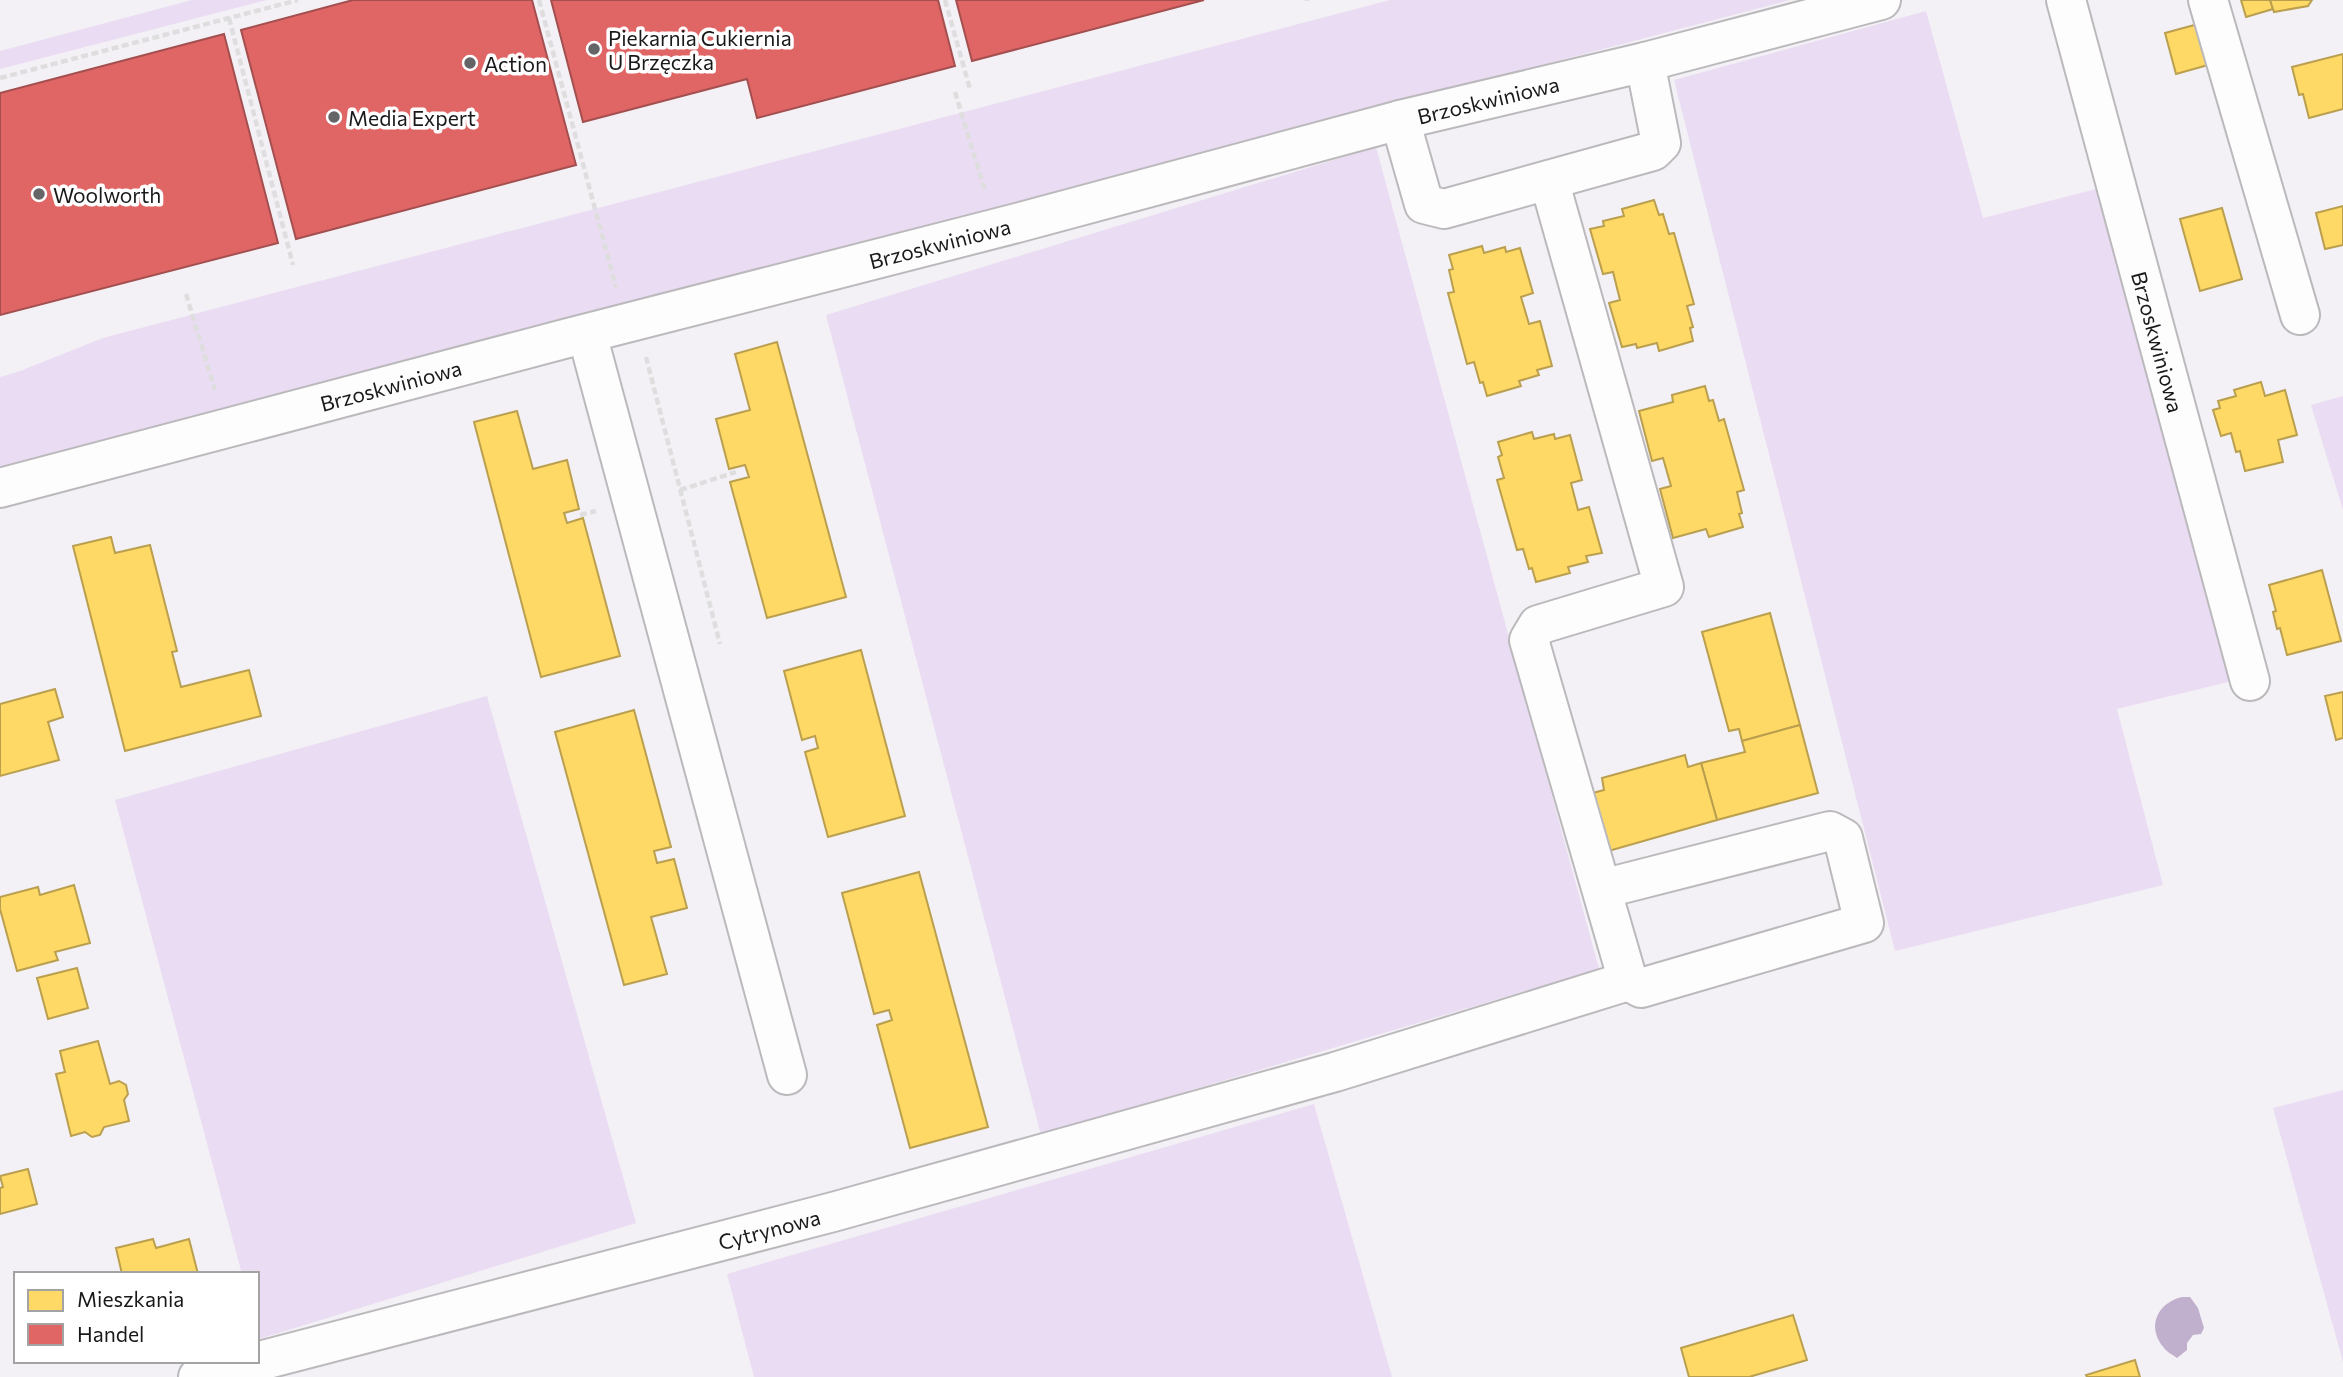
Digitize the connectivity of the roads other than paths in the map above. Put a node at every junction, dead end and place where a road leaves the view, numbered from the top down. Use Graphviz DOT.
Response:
graph roads {
  1 [pos="1881,0"];
  2 [pos="2066,0"];
  3 [pos="2208,0"];
  4 [pos="1645,62"];
  5 [pos="1400,120"];
  6 [pos="1549,180"];
  7 [pos="2300,315"];
  8 [pos="587,334"];
  9 [pos="0,488"];
  10 [pos="2250,681"];
  11 [pos="1602,889"];
  12 [pos="1628,981"];
  13 [pos="787,1075"];
  14 [pos="259,1361"];
  15 [pos="252,1363"];
  16 [pos="198,1377"];
  1 -- 4 [label="street, Brzoskwiniowa"];
  2 -- 10 [label="street, Brzoskwiniowa"];
  3 -- 7 [label="street"];
  4 -- 5 [label="street, Brzoskwiniowa"];
  4 -- 6 [label="street"];
  5 -- 6 [label="street"];
  5 -- 8 [label="street, Brzoskwiniowa"];
  6 -- 11 [label="street"];
  8 -- 9 [label="street, Brzoskwiniowa"];
  8 -- 13 [label="street"];
  11 -- 12 [label="street"];
  11 -- 12 [label="street, Cytrynowa"];
  12 -- 14 [label="street, Cytrynowa"];
  15 -- 16 [label="street, Cytrynowa"];
}
